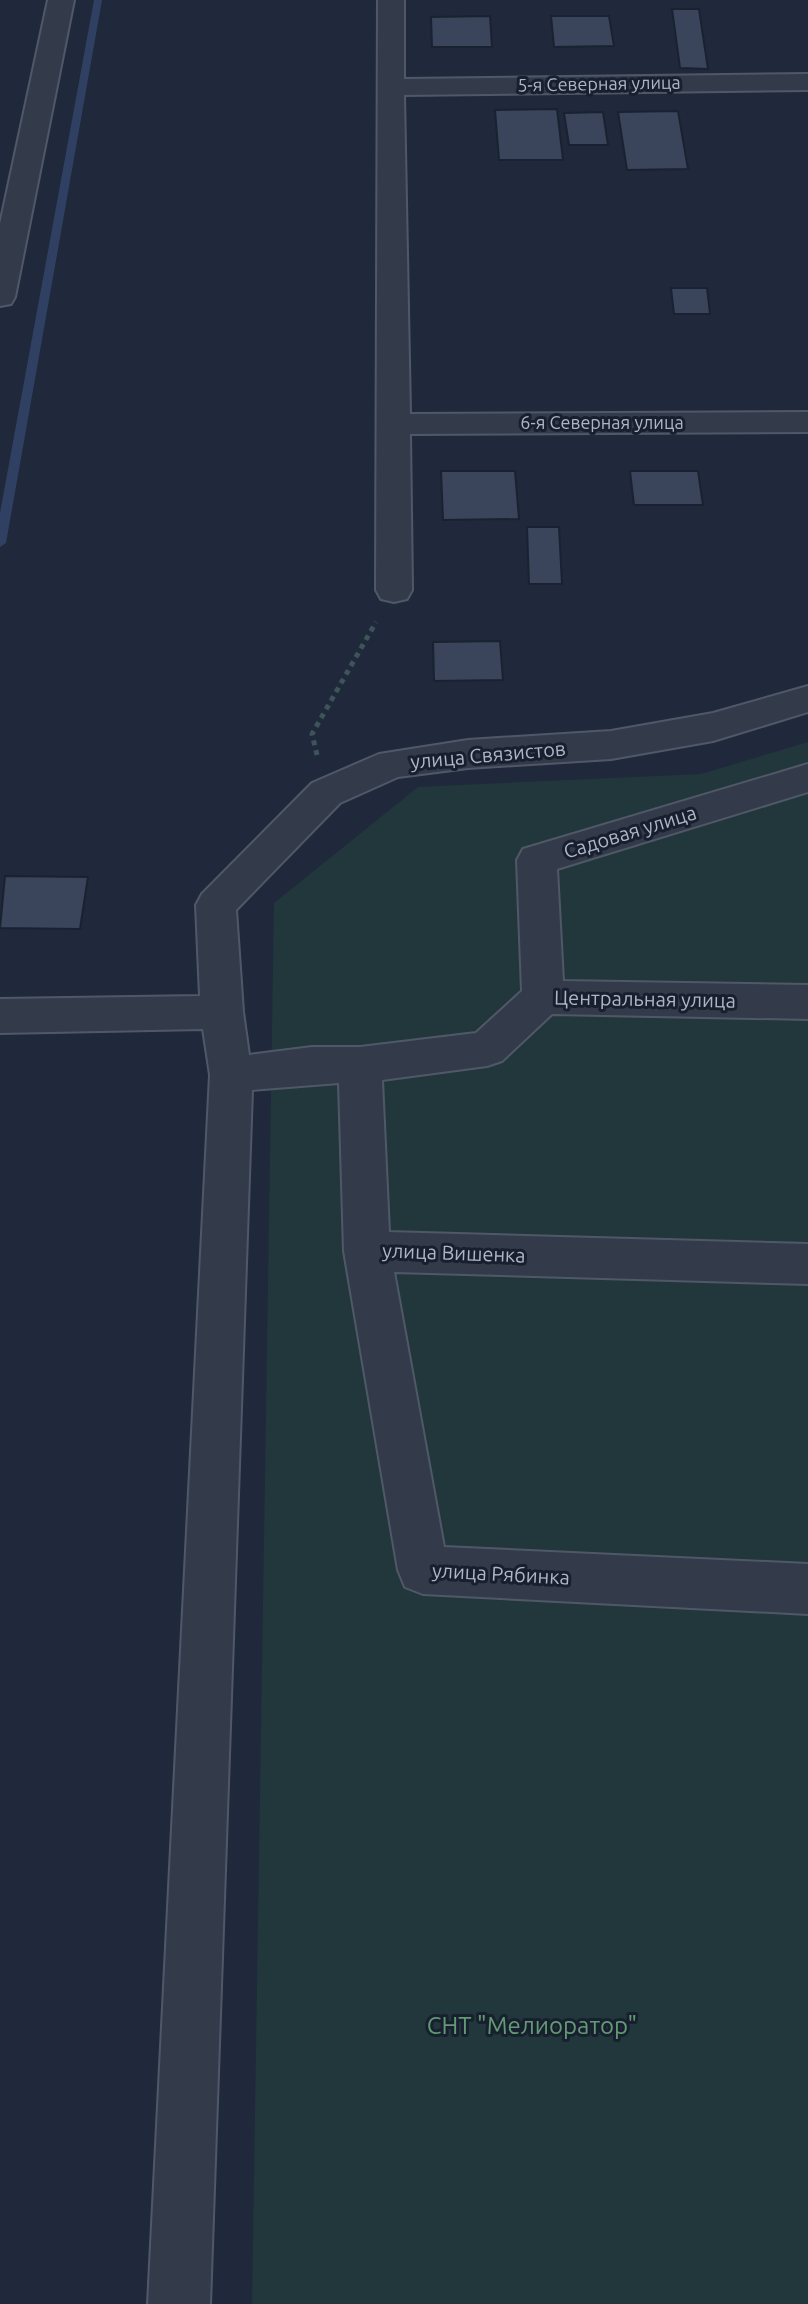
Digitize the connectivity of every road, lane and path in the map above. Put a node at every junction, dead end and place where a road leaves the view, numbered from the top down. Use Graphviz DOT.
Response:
graph roads {
  1 [pos="61,0"];
  2 [pos="391,0"];
  3 [pos="808,82"];
  4 [pos="390,87"];
  5 [pos="11,189"];
  6 [pos="0,297"];
  7 [pos="808,422"];
  8 [pos="396,424"];
  9 [pos="394,590"];
  10 [pos="808,699"];
  11 [pos="808,778"];
  12 [pos="326,793"];
  13 [pos="543,997"];
  14 [pos="808,1002"];
  15 [pos="222,1012"];
  16 [pos="0,1016"];
  17 [pos="360,1065"];
  18 [pos="231,1075"];
  19 [pos="367,1251"];
  20 [pos="808,1264"];
  21 [pos="808,1589"];
  22 [pos="179,2304"];
  1 -- 5 [label="street"];
  2 -- 4 [label="street"];
  3 -- 4 [label="street, 5-я Северная улица"];
  4 -- 8 [label="street"];
  5 -- 6 [label="street"];
  7 -- 8 [label="street, 6-я Северная улица"];
  8 -- 9 [label="street"];
  9 -- 12 [label="path"];
  10 -- 12 [label="street, улица Связистов"];
  11 -- 13 [label="street, Садовая улица"];
  12 -- 15 [label="street, улица Связистов"];
  13 -- 14 [label="street, Центральная улица"];
  13 -- 17 [label="street, Центральная улица"];
  15 -- 16 [label="street"];
  15 -- 18 [label="street"];
  17 -- 18 [label="street"];
  17 -- 19 [label="street, улица Вишенка"];
  18 -- 22 [label="street"];
  19 -- 20 [label="street, улица Вишенка"];
  19 -- 21 [label="street, улица Рябинка"];
}
